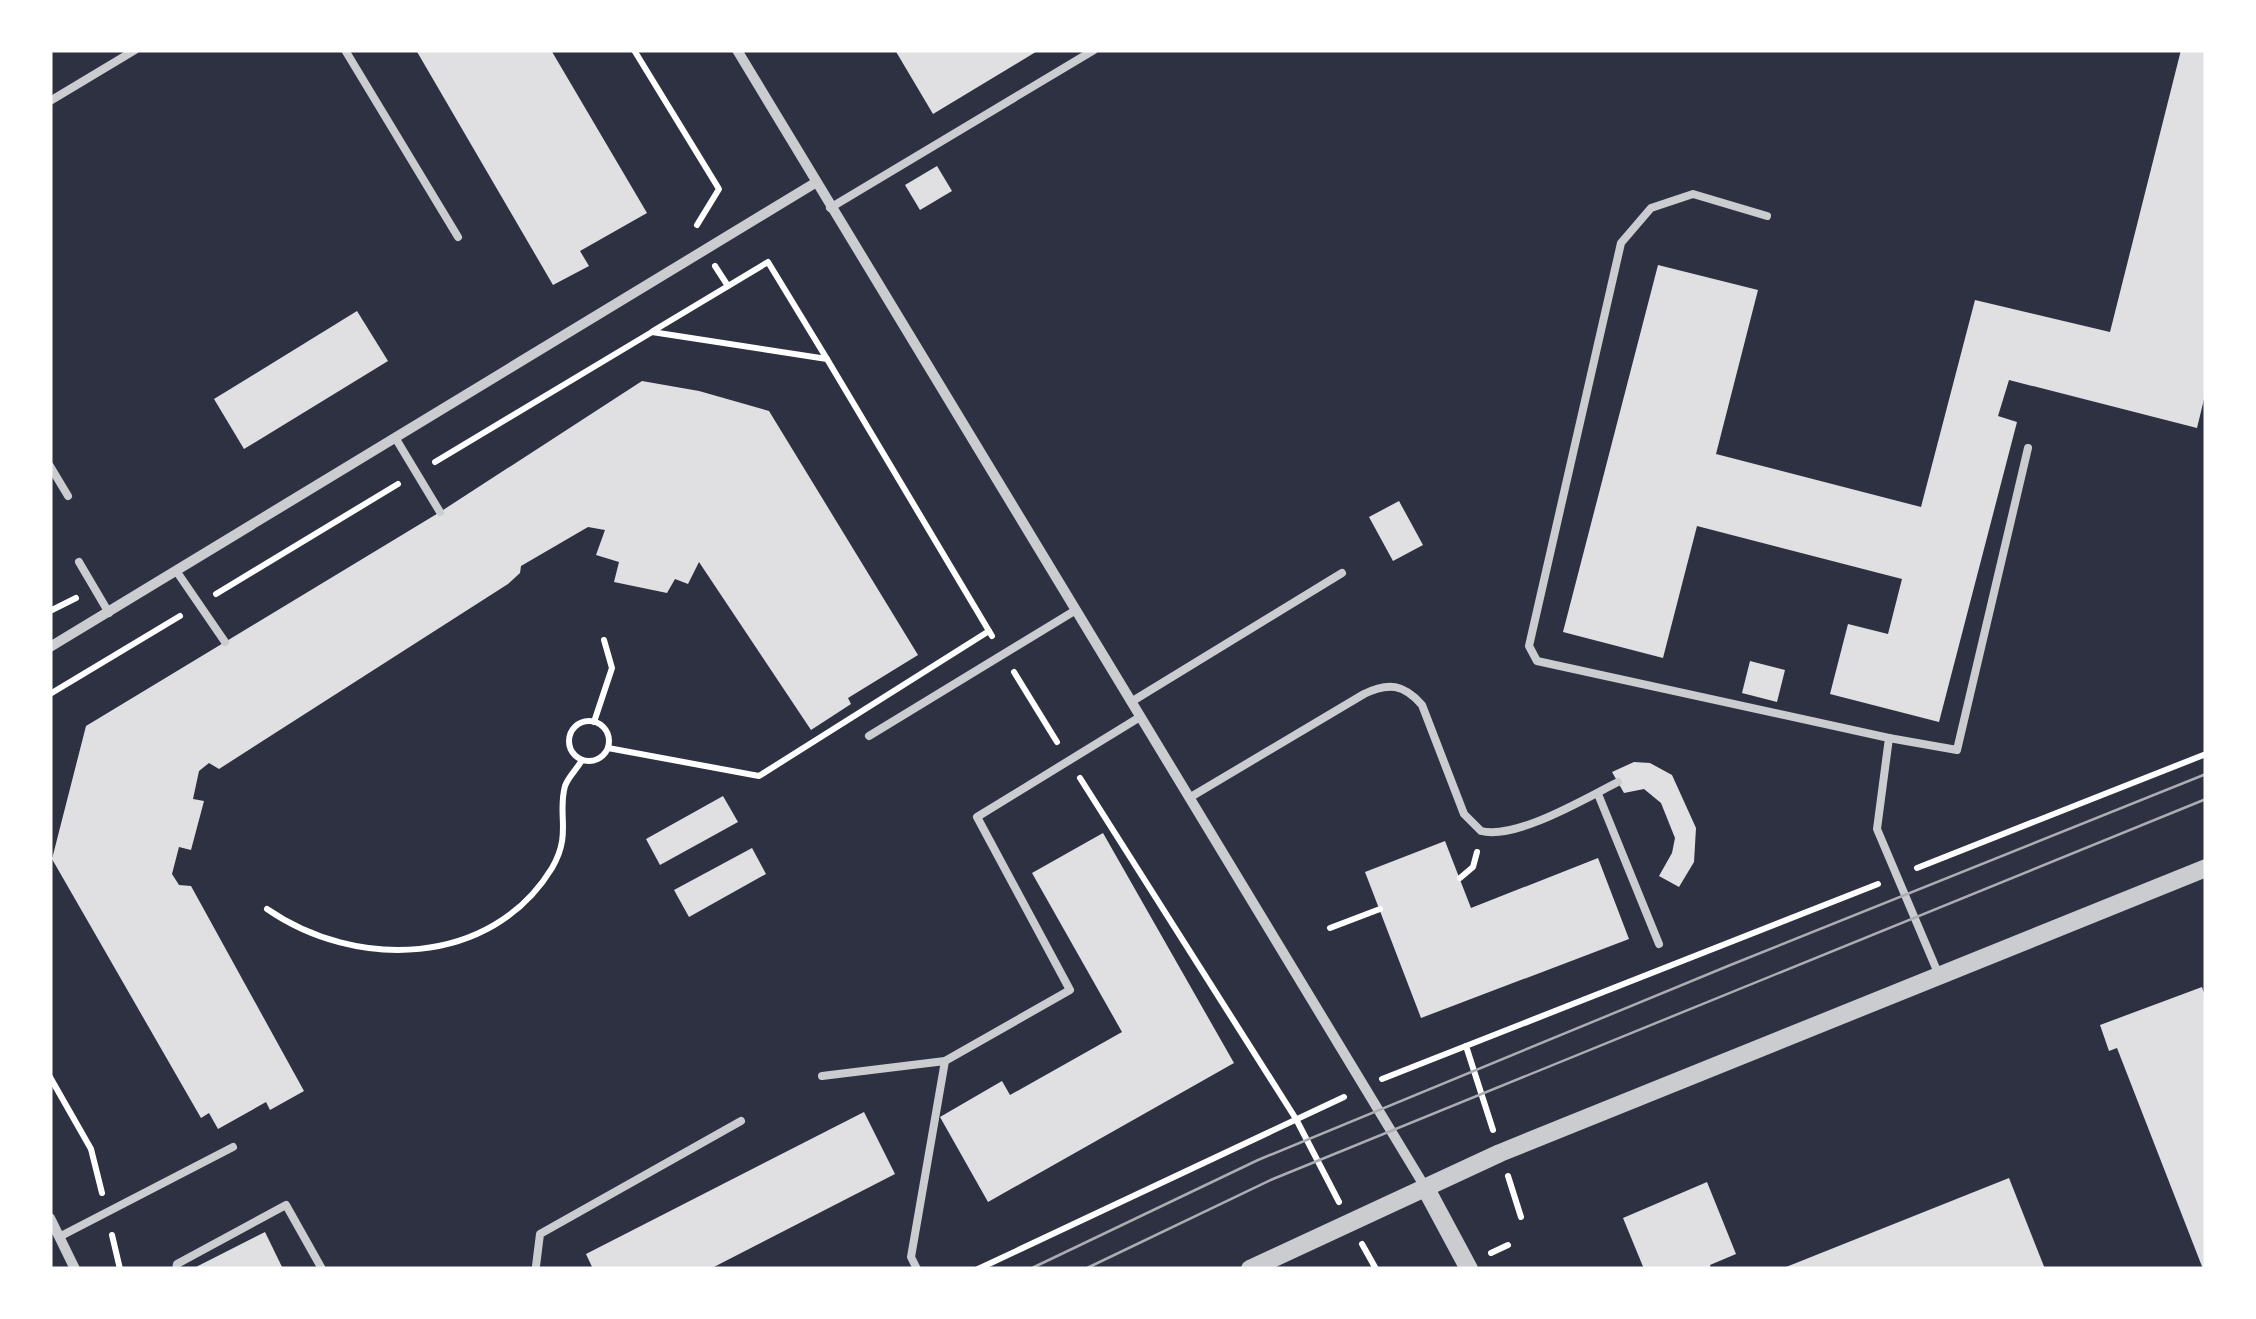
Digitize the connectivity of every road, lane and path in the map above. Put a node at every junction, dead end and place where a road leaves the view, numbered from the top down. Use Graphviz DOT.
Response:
graph roads {
  1 [pos="136,50"];
  2 [pos="344,50"];
  3 [pos="634,50"];
  4 [pos="737,50"];
  5 [pos="1094,50"];
  6 [pos="50,101"];
  7 [pos="815,184"];
  8 [pos="830,208"];
  9 [pos="1767,216"];
  10 [pos="458,237"];
  11 [pos="706,250"];
  12 [pos="728,286"];
  13 [pos="652,332"];
  14 [pos="827,359"];
  15 [pos="396,439"];
  16 [pos="2028,448"];
  17 [pos="50,466"];
  18 [pos="417,473"];
  19 [pos="68,496"];
  20 [pos="440,512"];
  21 [pos="79,562"];
  22 [pos="177,572"];
  23 [pos="1342,574"];
  24 [pos="199,604"];
  25 [pos="1076,610"];
  26 [pos="110,613"];
  27 [pos="989,631"];
  28 [pos="604,640"];
  29 [pos="225,642"];
  30 [pos="50,647"];
  31 [pos="1003,654"];
  32 [pos="50,694"];
  33 [pos="1132,702"];
  34 [pos="1140,717"];
  35 [pos="594,722"];
  36 [pos="869,736"];
  37 [pos="1888,738"];
  38 [pos="608,748"];
  39 [pos="2206,754"];
  40 [pos="582,760"];
  41 [pos="1068,760"];
  42 [pos="1618,782"];
  43 [pos="1598,794"];
  44 [pos="1189,798"];
  45 [pos="1481,831"];
  46 [pos="2206,868"];
  47 [pos="1897,876"];
  48 [pos="1460,878"];
  49 [pos="267,909"];
  50 [pos="1380,909"];
  51 [pos="1330,928"];
  52 [pos="1660,944"];
  53 [pos="1938,975"];
  54 [pos="945,1061"];
  55 [pos="822,1076"];
  56 [pos="50,1077"];
  57 [pos="1366,1087"];
  58 [pos="1296,1119"];
  59 [pos="741,1121"];
  60 [pos="233,1147"];
  61 [pos="1424,1188"];
  62 [pos="106,1210"];
  63 [pos="50,1218"];
  64 [pos="1349,1222"];
  65 [pos="59,1237"];
  66 [pos="535,1268"];
  67 [pos="74,1269"];
  68 [pos="120,1269"];
  69 [pos="176,1269"];
  70 [pos="322,1269"];
  71 [pos="917,1269"];
  72 [pos="978,1269"];
  73 [pos="1250,1269"];
  74 [pos="1376,1269"];
  75 [pos="1469,1269"];
  1 -- 6 [label="lane"];
  2 -- 10 [label="lane"];
  3 -- 11 [label="path"];
  4 -- 7 [label="street"];
  5 -- 8 [label="lane"];
  7 -- 8 [label="street"];
  7 -- 11 [label="street"];
  8 -- 25 [label="street"];
  9 -- 37 [label="lane"];
  11 -- 12 [label="path"];
  11 -- 15 [label="street"];
  12 -- 13 [label="path"];
  12 -- 14 [label="path"];
  13 -- 14 [label="path"];
  13 -- 18 [label="path"];
  14 -- 27 [label="path"];
  15 -- 18 [label="lane"];
  15 -- 22 [label="street"];
  16 -- 37 [label="lane"];
  17 -- 19 [label="lane"];
  18 -- 20 [label="lane"];
  18 -- 24 [label="path"];
  21 -- 26 [label="lane"];
  22 -- 24 [label="lane"];
  22 -- 26 [label="street"];
  23 -- 33 [label="lane"];
  24 -- 29 [label="lane"];
  24 -- 32 [label="path"];
  25 -- 31 [label="lane"];
  25 -- 33 [label="street"];
  26 -- 30 [label="street"];
  27 -- 31 [label="path"];
  27 -- 38 [label="path"];
  28 -- 35 [label="path"];
  31 -- 36 [label="lane"];
  31 -- 41 [label="path"];
  33 -- 34 [label="street"];
  34 -- 41 [label="lane"];
  34 -- 44 [label="street"];
  35 -- 38 [label="path"];
  35 -- 40 [label="path"];
  37 -- 47 [label="lane"];
  38 -- 40 [label="path"];
  39 -- 47 [label="path"];
  40 -- 49 [label="path"];
  41 -- 54 [label="lane"];
  41 -- 58 [label="path"];
  42 -- 43 [label="lane"];
  43 -- 45 [label="lane"];
  43 -- 52 [label="lane"];
  44 -- 45 [label="lane"];
  44 -- 57 [label="street"];
  45 -- 48 [label="path"];
  46 -- 53 [label="street"];
  47 -- 53 [label="lane"];
  47 -- 57 [label="path"];
  50 -- 51 [label="path"];
  53 -- 61 [label="street"];
  54 -- 55 [label="lane"];
  54 -- 71 [label="lane"];
  56 -- 62 [label="path"];
  57 -- 58 [label="path"];
  57 -- 61 [label="street"];
  58 -- 64 [label="path"];
  58 -- 72 [label="path"];
  59 -- 66 [label="lane"];
  60 -- 62 [label="lane"];
  61 -- 64 [label="street"];
  61 -- 75 [label="street"];
  62 -- 65 [label="lane"];
  62 -- 68 [label="path"];
  63 -- 65 [label="street"];
  64 -- 73 [label="street"];
  64 -- 74 [label="path"];
  65 -- 67 [label="street"];
  69 -- 70 [label="lane"];
}
